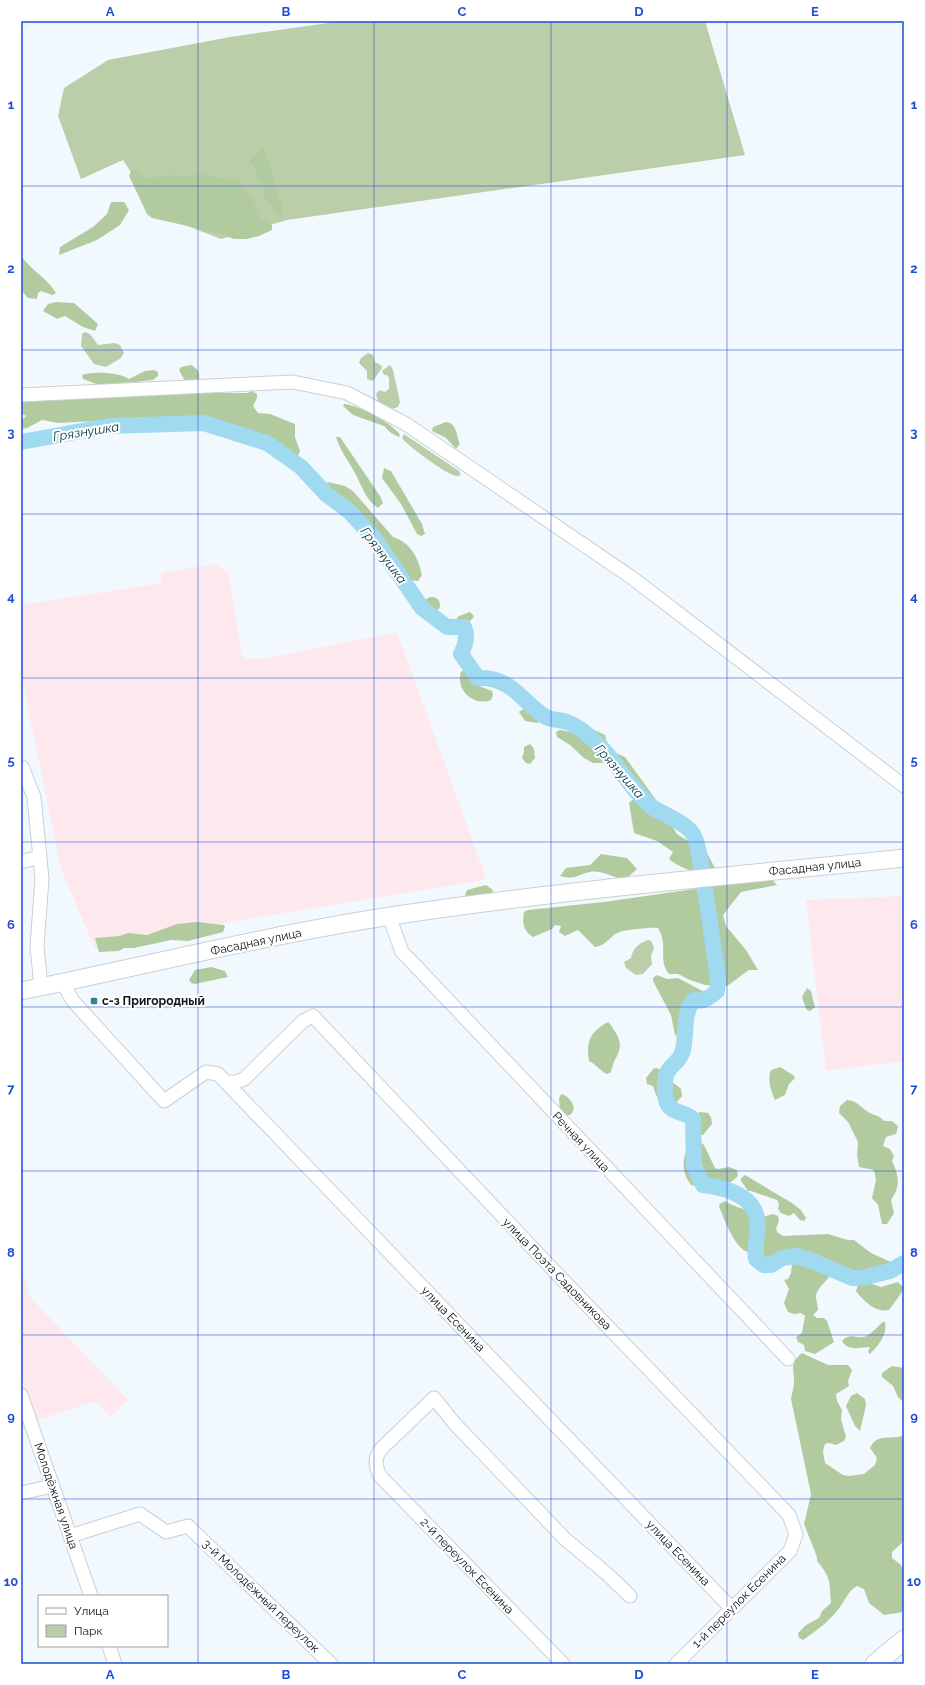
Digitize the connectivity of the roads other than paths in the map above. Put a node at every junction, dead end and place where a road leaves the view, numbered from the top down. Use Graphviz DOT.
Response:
graph roads {
  1 [pos="21,395"];
  2 [pos="22,767"];
  3 [pos="904,786"];
  4 [pos="39,857"];
  5 [pos="904,858"];
  6 [pos="21,862"];
  7 [pos="389,916"];
  8 [pos="62,982"];
  9 [pos="41,987"];
  10 [pos="21,991"];
  11 [pos="226,1082"];
  12 [pos="788,1359"];
  13 [pos="21,1395"];
  14 [pos="52,1486"];
  15 [pos="21,1493"];
  16 [pos="796,1534"];
  17 [pos="70,1536"];
  18 [pos="91,1595"];
  19 [pos="630,1596"];
  20 [pos="732,1609"];
  21 [pos="904,1640"];
  22 [pos="108,1647"];
  23 [pos="115,1664"];
  24 [pos="328,1664"];
  25 [pos="563,1664"];
  26 [pos="676,1664"];
  27 [pos="875,1664"];
  1 -- 3 [label="street"];
  2 -- 4 [label="street"];
  4 -- 6 [label="street"];
  4 -- 9 [label="street"];
  5 -- 7 [label="main road, Фасадная улица"];
  7 -- 8 [label="main road, Фасадная улица"];
  7 -- 12 [label="street, Речная улица"];
  8 -- 9 [label="main road, Фасадная улица"];
  8 -- 11 [label="street, улица Есенина"];
  9 -- 10 [label="main road, Фасадная улица"];
  11 -- 16 [label="street, улица Поэта Садовникова"];
  11 -- 20 [label="street, улица Есенина"];
  13 -- 14 [label="street, Молодёжная улица"];
  14 -- 15 [label="street"];
  14 -- 17 [label="street, Молодёжная улица"];
  16 -- 20 [label="street, 1-й переулок Есенина"];
  17 -- 18 [label="street, Молодёжная улица"];
  17 -- 24 [label="street, 3-й Молодёжный переулок"];
  19 -- 25 [label="street, 2-й переулок Есенина"];
  20 -- 26 [label="street, 1-й переулок Есенина"];
  21 -- 27 [label="highway"];
  22 -- 23 [label="street"];
}
